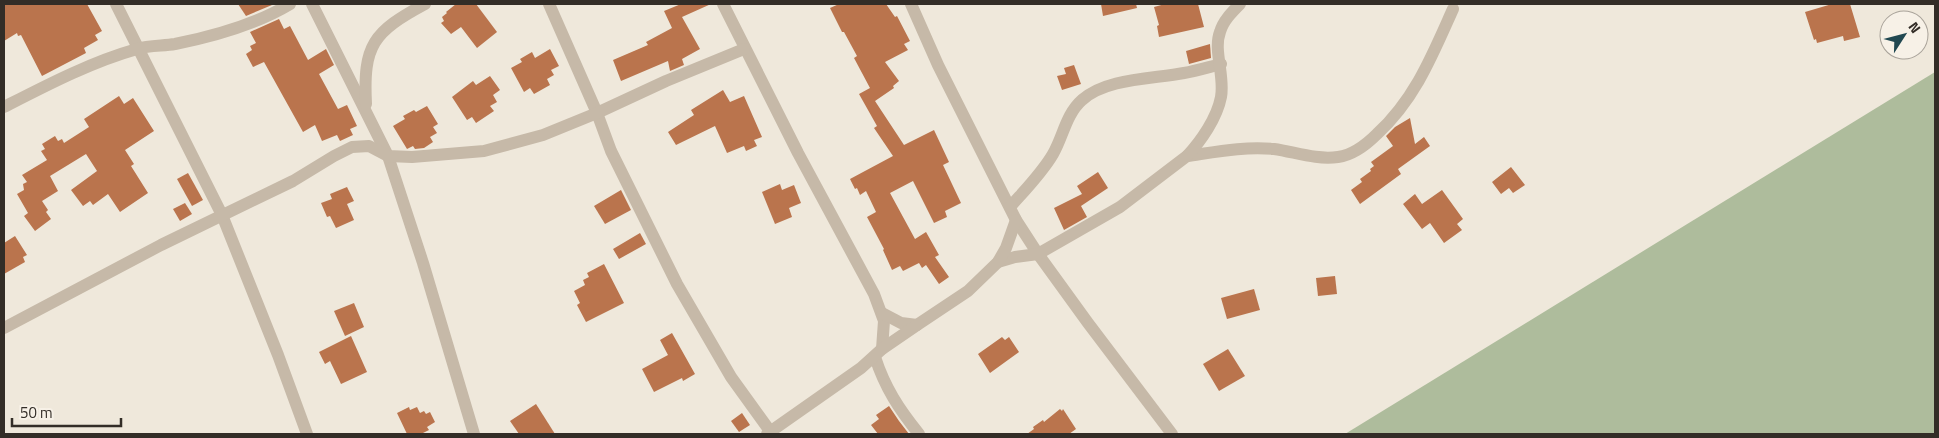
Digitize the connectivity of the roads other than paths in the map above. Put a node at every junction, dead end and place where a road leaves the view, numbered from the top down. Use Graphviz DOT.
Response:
graph roads {
  1 [pos="116,4"];
  2 [pos="290,4"];
  3 [pos="312,4"];
  4 [pos="424,4"];
  5 [pos="549,4"];
  6 [pos="723,4"];
  7 [pos="911,4"];
  8 [pos="1240,4"];
  9 [pos="1453,9"];
  10 [pos="138,48"];
  11 [pos="744,49"];
  12 [pos="1221,64"];
  13 [pos="4,107"];
  14 [pos="367,111"];
  15 [pos="597,113"];
  16 [pos="388,156"];
  17 [pos="1187,156"];
  18 [pos="1010,207"];
  19 [pos="222,215"];
  20 [pos="1016,220"];
  21 [pos="1038,254"];
  22 [pos="998,262"];
  23 [pos="882,313"];
  24 [pos="917,325"];
  25 [pos="4,328"];
  26 [pos="879,353"];
  27 [pos="768,433"];
  28 [pos="307,434"];
  29 [pos="474,434"];
  30 [pos="919,434"];
  31 [pos="1172,434"];
  1 -- 10 [label="street"];
  2 -- 10 [label="street"];
  3 -- 14 [label="street"];
  4 -- 14 [label="street"];
  5 -- 15 [label="street"];
  6 -- 11 [label="street"];
  7 -- 18 [label="street"];
  8 -- 12 [label="street"];
  9 -- 17 [label="street"];
  10 -- 13 [label="street"];
  10 -- 19 [label="street"];
  11 -- 15 [label="street"];
  11 -- 23 [label="street"];
  12 -- 17 [label="street"];
  12 -- 18 [label="street"];
  14 -- 16 [label="street"];
  15 -- 16 [label="street"];
  15 -- 27 [label="street"];
  16 -- 19 [label="street"];
  16 -- 29 [label="street"];
  17 -- 21 [label="street"];
  18 -- 20 [label="street"];
  19 -- 25 [label="street"];
  19 -- 28 [label="street"];
  20 -- 21 [label="street"];
  20 -- 22 [label="street"];
  21 -- 22 [label="street"];
  21 -- 31 [label="street"];
  22 -- 24 [label="street"];
  23 -- 24 [label="street"];
  23 -- 26 [label="street"];
  24 -- 26 [label="street"];
  26 -- 27 [label="street"];
  26 -- 30 [label="street"];
}
